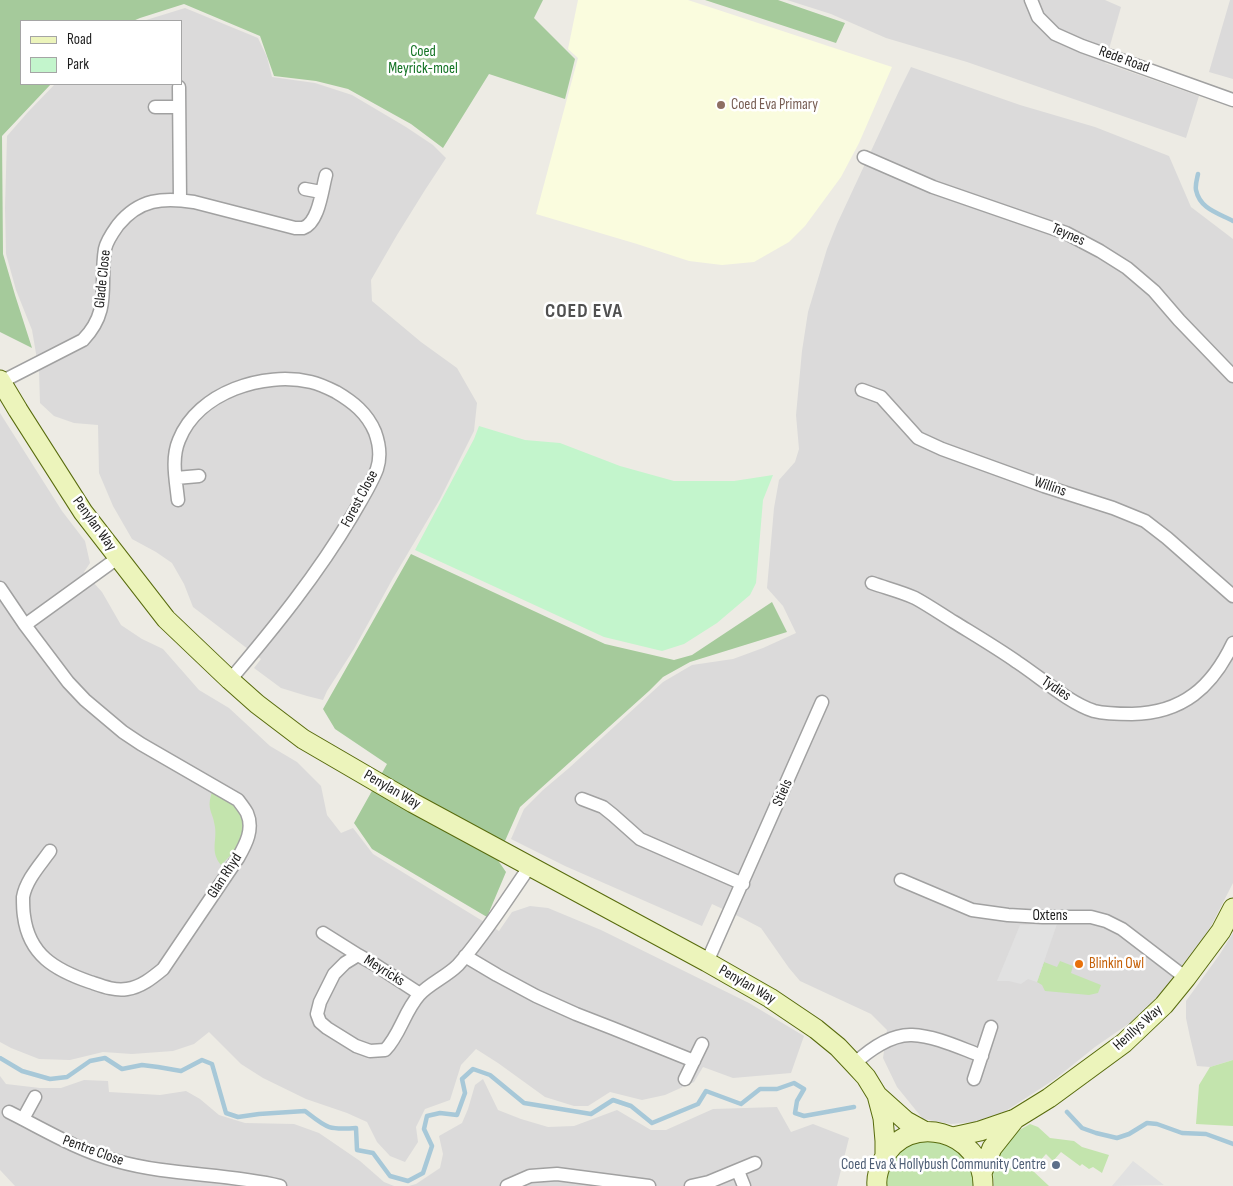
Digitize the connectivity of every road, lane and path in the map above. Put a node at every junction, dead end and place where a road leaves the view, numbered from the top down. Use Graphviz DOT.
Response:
graph roads {
  1 [pos="1031,0"];
  2 [pos="179,87"];
  3 [pos="1233,100"];
  4 [pos="155,107"];
  5 [pos="179,107"];
  6 [pos="864,157"];
  7 [pos="326,175"];
  8 [pos="305,189"];
  9 [pos="322,192"];
  10 [pos="180,200"];
  11 [pos="1233,376"];
  12 [pos="1,381"];
  13 [pos="862,390"];
  14 [pos="199,476"];
  15 [pos="176,478"];
  16 [pos="178,500"];
  17 [pos="119,557"];
  18 [pos="872,583"];
  19 [pos="0,588"];
  20 [pos="1233,596"];
  21 [pos="25,626"];
  22 [pos="1233,643"];
  23 [pos="230,680"];
  24 [pos="822,702"];
  25 [pos="582,799"];
  26 [pos="50,851"];
  27 [pos="530,866"];
  28 [pos="901,880"];
  29 [pos="742,884"];
  30 [pos="1233,908"];
  31 [pos="323,933"];
  32 [pos="358,955"];
  33 [pos="465,956"];
  34 [pos="707,962"];
  35 [pos="1186,978"];
  36 [pos="420,994"];
  37 [pos="991,1027"];
  38 [pos="702,1044"];
  39 [pos="982,1056"];
  40 [pos="694,1061"];
  41 [pos="854,1064"];
  42 [pos="974,1078"];
  43 [pos="685,1079"];
  44 [pos="877,1095"];
  45 [pos="36,1097"];
  46 [pos="9,1112"];
  47 [pos="23,1119"];
  48 [pos="1016,1119"];
  49 [pos="926,1132"];
  50 [pos="953,1137"];
  51 [pos="885,1157"];
  52 [pos="755,1163"];
  53 [pos="738,1171"];
  54 [pos="184,1173"];
  55 [pos="983,1180"];
  56 [pos="875,1184"];
  57 [pos="183,1186"];
  58 [pos="280,1186"];
  59 [pos="507,1186"];
  60 [pos="649,1186"];
  61 [pos="691,1186"];
  62 [pos="744,1186"];
  1 -- 3 [label="street, Rede Road"];
  2 -- 5 [label="street"];
  4 -- 5 [label="street"];
  5 -- 10 [label="street"];
  6 -- 11 [label="street, Teynes"];
  7 -- 9 [label="street, Glade Close"];
  8 -- 9 [label="street"];
  9 -- 10 [label="street, Glade Close"];
  10 -- 12 [label="street, Glade Close"];
  12 -- 17 [label="street, Penylan Way"];
  13 -- 20 [label="street, Willins"];
  14 -- 15 [label="street"];
  15 -- 16 [label="street, Forest Close"];
  15 -- 23 [label="street, Forest Close"];
  17 -- 21 [label="street"];
  17 -- 23 [label="street, Penylan Way"];
  18 -- 22 [label="street, Tydies"];
  19 -- 21 [label="street, Glan Rhyd"];
  21 -- 26 [label="street, Glan Rhyd"];
  23 -- 27 [label="street, Penylan Way"];
  24 -- 29 [label="street, Stiels"];
  25 -- 29 [label="street"];
  27 -- 33 [label="street, Meyricks"];
  27 -- 34 [label="street, Penylan Way"];
  28 -- 35 [label="street, Oxtens"];
  29 -- 34 [label="street, Stiels"];
  30 -- 35 [label="street, Henllys Way"];
  31 -- 32 [label="street"];
  32 -- 36 [label="street, Meyricks"];
  32 -- 36 [label="street, Meyricks"];
  33 -- 36 [label="street, Meyricks"];
  33 -- 40 [label="street"];
  34 -- 41 [label="street, Penylan Way"];
  35 -- 48 [label="street, Henllys Way"];
  37 -- 39 [label="street"];
  38 -- 40 [label="street"];
  39 -- 41 [label="street"];
  39 -- 42 [label="street"];
  40 -- 43 [label="street"];
  41 -- 44 [label="street, Penylan Way"];
  44 -- 49 [label="street, Penylan Way"];
  44 -- 51 [label="street, Penylan Way"];
  45 -- 47 [label="street"];
  46 -- 47 [label="street, Pentre Close"];
  47 -- 54 [label="street, Pentre Close"];
  48 -- 50 [label="street"];
  48 -- 55 [label="street"];
  49 -- 50 [label="street"];
  49 -- 51 [label="street"];
  50 -- 55 [label="street"];
  51 -- 56 [label="street"];
  52 -- 53 [label="street"];
  53 -- 61 [label="street"];
  53 -- 62 [label="street"];
  54 -- 57 [label="street"];
  54 -- 58 [label="street, Pentre Close"];
  59 -- 60 [label="street"];
}
